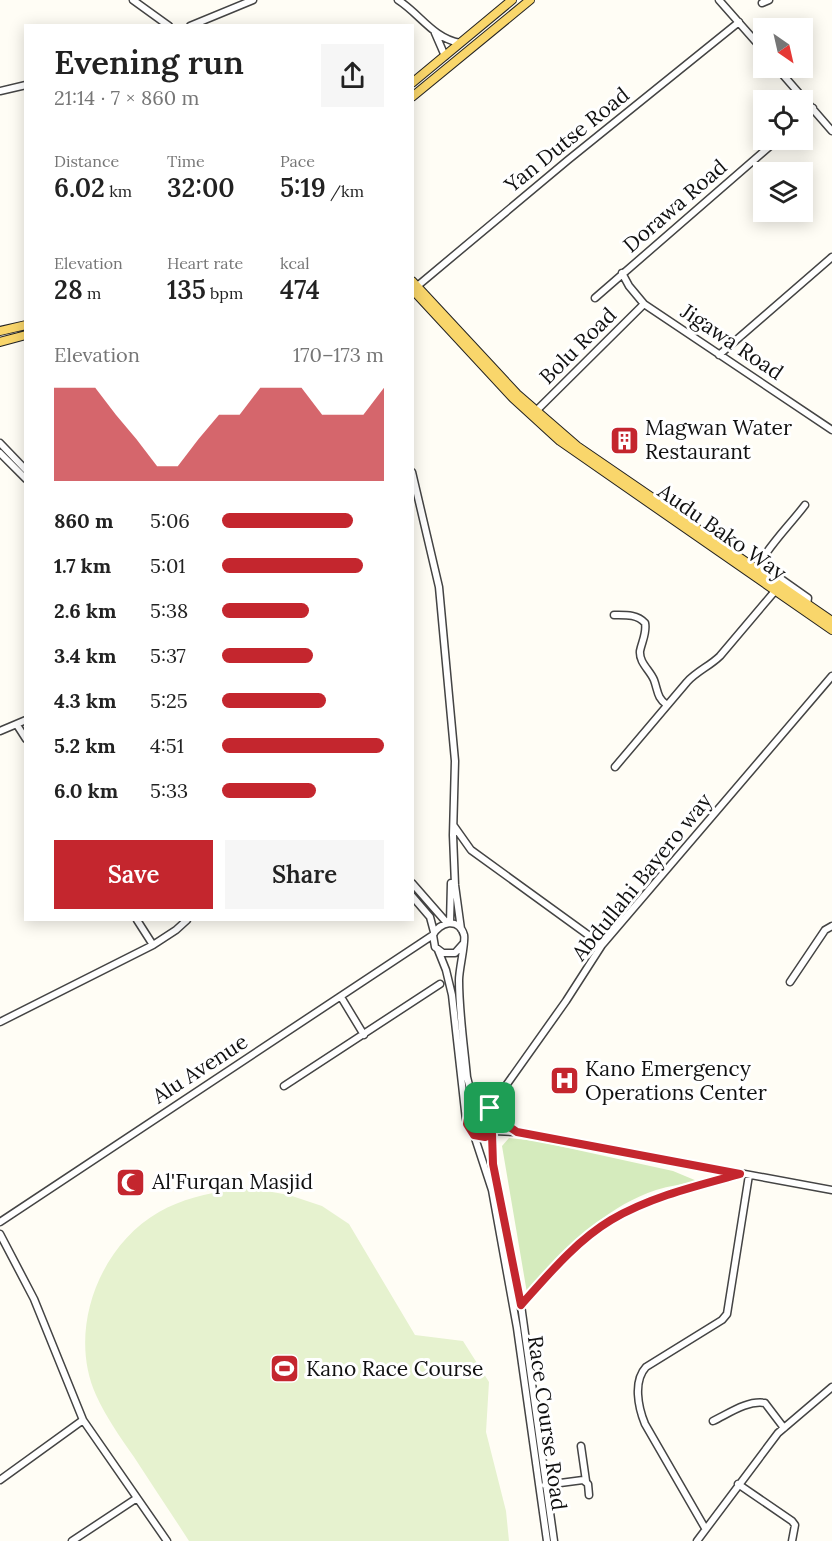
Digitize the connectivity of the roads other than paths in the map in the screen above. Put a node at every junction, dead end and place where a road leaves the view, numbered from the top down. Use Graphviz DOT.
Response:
graph roads {
  1 [pos="133,0"];
  2 [pos="253,0"];
  3 [pos="398,0"];
  4 [pos="513,0"];
  5 [pos="530,0"];
  6 [pos="719,0"];
  7 [pos="769,0"];
  8 [pos="762,3"];
  9 [pos="739,22"];
  10 [pos="166,24"];
  11 [pos="195,24"];
  12 [pos="433,30"];
  13 [pos="753,38"];
  14 [pos="460,43"];
  15 [pos="445,56"];
  16 [pos="786,78"];
  17 [pos="414,81"];
  18 [pos="24,85"];
  19 [pos="797,90"];
  20 [pos="0,91"];
  21 [pos="414,95"];
  22 [pos="813,108"];
  23 [pos="832,131"];
  24 [pos="765,150"];
  25 [pos="832,257"];
  26 [pos="622,273"];
  27 [pos="414,286"];
  28 [pos="414,288"];
  29 [pos="414,288"];
  30 [pos="595,298"];
  31 [pos="644,304"];
  32 [pos="24,325"];
  33 [pos="0,331"];
  34 [pos="24,336"];
  35 [pos="0,342"];
  36 [pos="719,355"];
  37 [pos="535,411"];
  38 [pos="831,428"];
  39 [pos="0,443"];
  40 [pos="0,453"];
  41 [pos="24,468"];
  42 [pos="24,478"];
  43 [pos="414,481"];
  44 [pos="805,505"];
  45 [pos="756,569"];
  46 [pos="775,591"];
  47 [pos="614,615"];
  48 [pos="832,621"];
  49 [pos="832,630"];
  50 [pos="832,676"];
  51 [pos="667,705"];
  52 [pos="24,721"];
  53 [pos="17,725"];
  54 [pos="0,730"];
  55 [pos="24,737"];
  56 [pos="615,768"];
  57 [pos="452,824"];
  58 [pos="453,835"];
  59 [pos="414,885"];
  60 [pos="414,898"];
  61 [pos="137,921"];
  62 [pos="186,921"];
  63 [pos="449,923"];
  64 [pos="832,926"];
  65 [pos="461,929"];
  66 [pos="434,934"];
  67 [pos="418,944"];
  68 [pos="463,944"];
  69 [pos="153,945"];
  70 [pos="602,945"];
  71 [pos="436,947"];
  72 [pos="790,982"];
  73 [pos="440,984"];
  74 [pos="341,997"];
  75 [pos="0,1022"];
  76 [pos="364,1035"];
  77 [pos="284,1086"];
  78 [pos="487,1107"];
  79 [pos="498,1119"];
  80 [pos="467,1124"];
  81 [pos="517,1132"];
  82 [pos="493,1133"];
  83 [pos="474,1135"];
  84 [pos="740,1174"];
  85 [pos="748,1175"];
  86 [pos="832,1191"];
  87 [pos="0,1222"];
  88 [pos="0,1234"];
  89 [pos="521,1305"];
  90 [pos="832,1387"];
  91 [pos="83,1420"];
  92 [pos="713,1421"];
  93 [pos="784,1428"];
  94 [pos="581,1446"];
  95 [pos="0,1480"];
  96 [pos="586,1481"];
  97 [pos="738,1484"];
  98 [pos="545,1485"];
  99 [pos="589,1495"];
  100 [pos="136,1497"];
  101 [pos="705,1528"];
  102 [pos="72,1541"];
  103 [pos="166,1541"];
  104 [pos="547,1541"];
  105 [pos="554,1541"];
  106 [pos="697,1541"];
  107 [pos="792,1541"];
  1 -- 10 [label="street"];
  2 -- 11 [label="street"];
  3 -- 12 [label="street"];
  4 -- 14 [label="main road"];
  5 -- 21 [label="main road"];
  6 -- 9 [label="street"];
  7 -- 8 [label="street"];
  9 -- 13 [label="street"];
  9 -- 27 [label="street, Yan Dutse Road"];
  12 -- 14 [label="street"];
  12 -- 15 [label="street"];
  14 -- 15 [label="main road"];
  15 -- 17 [label="main road"];
  16 -- 19 [label="street"];
  18 -- 20 [label="street"];
  22 -- 23 [label="street"];
  24 -- 26 [label="street, Dorawa Road"];
  25 -- 36 [label="street"];
  26 -- 30 [label="street, Dorawa Road"];
  26 -- 31 [label="street, Jigawa Road"];
  28 -- 37 [label="main road, Audu Bako Way"];
  29 -- 46 [label="main road, Audu Bako Way"];
  31 -- 36 [label="street, Jigawa Road"];
  31 -- 37 [label="street, Bolu Road"];
  32 -- 33 [label="main road"];
  34 -- 35 [label="main road"];
  36 -- 38 [label="street, Jigawa Road"];
  37 -- 45 [label="main road, Audu Bako Way"];
  39 -- 41 [label="street"];
  40 -- 42 [label="street"];
  43 -- 57 [label="street"];
  44 -- 45 [label="street"];
  45 -- 48 [label="main road, Audu Bako Way"];
  46 -- 49 [label="main road, Audu Bako Way"];
  46 -- 51 [label="street"];
  47 -- 51 [label="street"];
  50 -- 70 [label="street, Abdullahi Bayero way"];
  51 -- 56 [label="street"];
  52 -- 53 [label="street"];
  53 -- 54 [label="street"];
  53 -- 55 [label="street"];
  57 -- 58 [label="street"];
  57 -- 70 [label="street"];
  58 -- 63 [label="street"];
  58 -- 65 [label="street"];
  59 -- 63 [label="street"];
  60 -- 66 [label="street"];
  61 -- 69 [label="street"];
  62 -- 69 [label="street"];
  63 -- 65 [label="street"];
  63 -- 66 [label="street"];
  64 -- 72 [label="street"];
  65 -- 68 [label="street"];
  66 -- 67 [label="street, Alu Avenue"];
  66 -- 71 [label="street"];
  67 -- 71 [label="street"];
  67 -- 74 [label="street, Alu Avenue"];
  68 -- 71 [label="street"];
  68 -- 78 [label="street"];
  69 -- 75 [label="street"];
  70 -- 78 [label="street, Abdullahi Bayero way"];
  71 -- 80 [label="street"];
  73 -- 76 [label="street"];
  74 -- 76 [label="street"];
  74 -- 87 [label="street, Alu Avenue"];
  76 -- 77 [label="street"];
  78 -- 79 [label="street"];
  78 -- 80 [label="street"];
  79 -- 81 [label="street"];
  79 -- 82 [label="street"];
  80 -- 83 [label="street"];
  81 -- 82 [label="street"];
  81 -- 84 [label="street"];
  82 -- 83 [label="street"];
  82 -- 89 [label="street, Race Course Road"];
  83 -- 104 [label="street, Race Course Road"];
  84 -- 85 [label="street"];
  84 -- 89 [label="street"];
  85 -- 86 [label="street"];
  85 -- 101 [label="street"];
  88 -- 91 [label="street"];
  89 -- 98 [label="street, Race Course Road"];
  90 -- 93 [label="street"];
  91 -- 95 [label="street"];
  91 -- 100 [label="street"];
  92 -- 93 [label="street"];
  93 -- 97 [label="street"];
  94 -- 96 [label="street"];
  96 -- 98 [label="street"];
  96 -- 99 [label="street"];
  97 -- 101 [label="street"];
  97 -- 107 [label="street"];
  98 -- 105 [label="street, Race Course Road"];
  100 -- 102 [label="street"];
  100 -- 103 [label="street"];
  101 -- 106 [label="street"];
}
